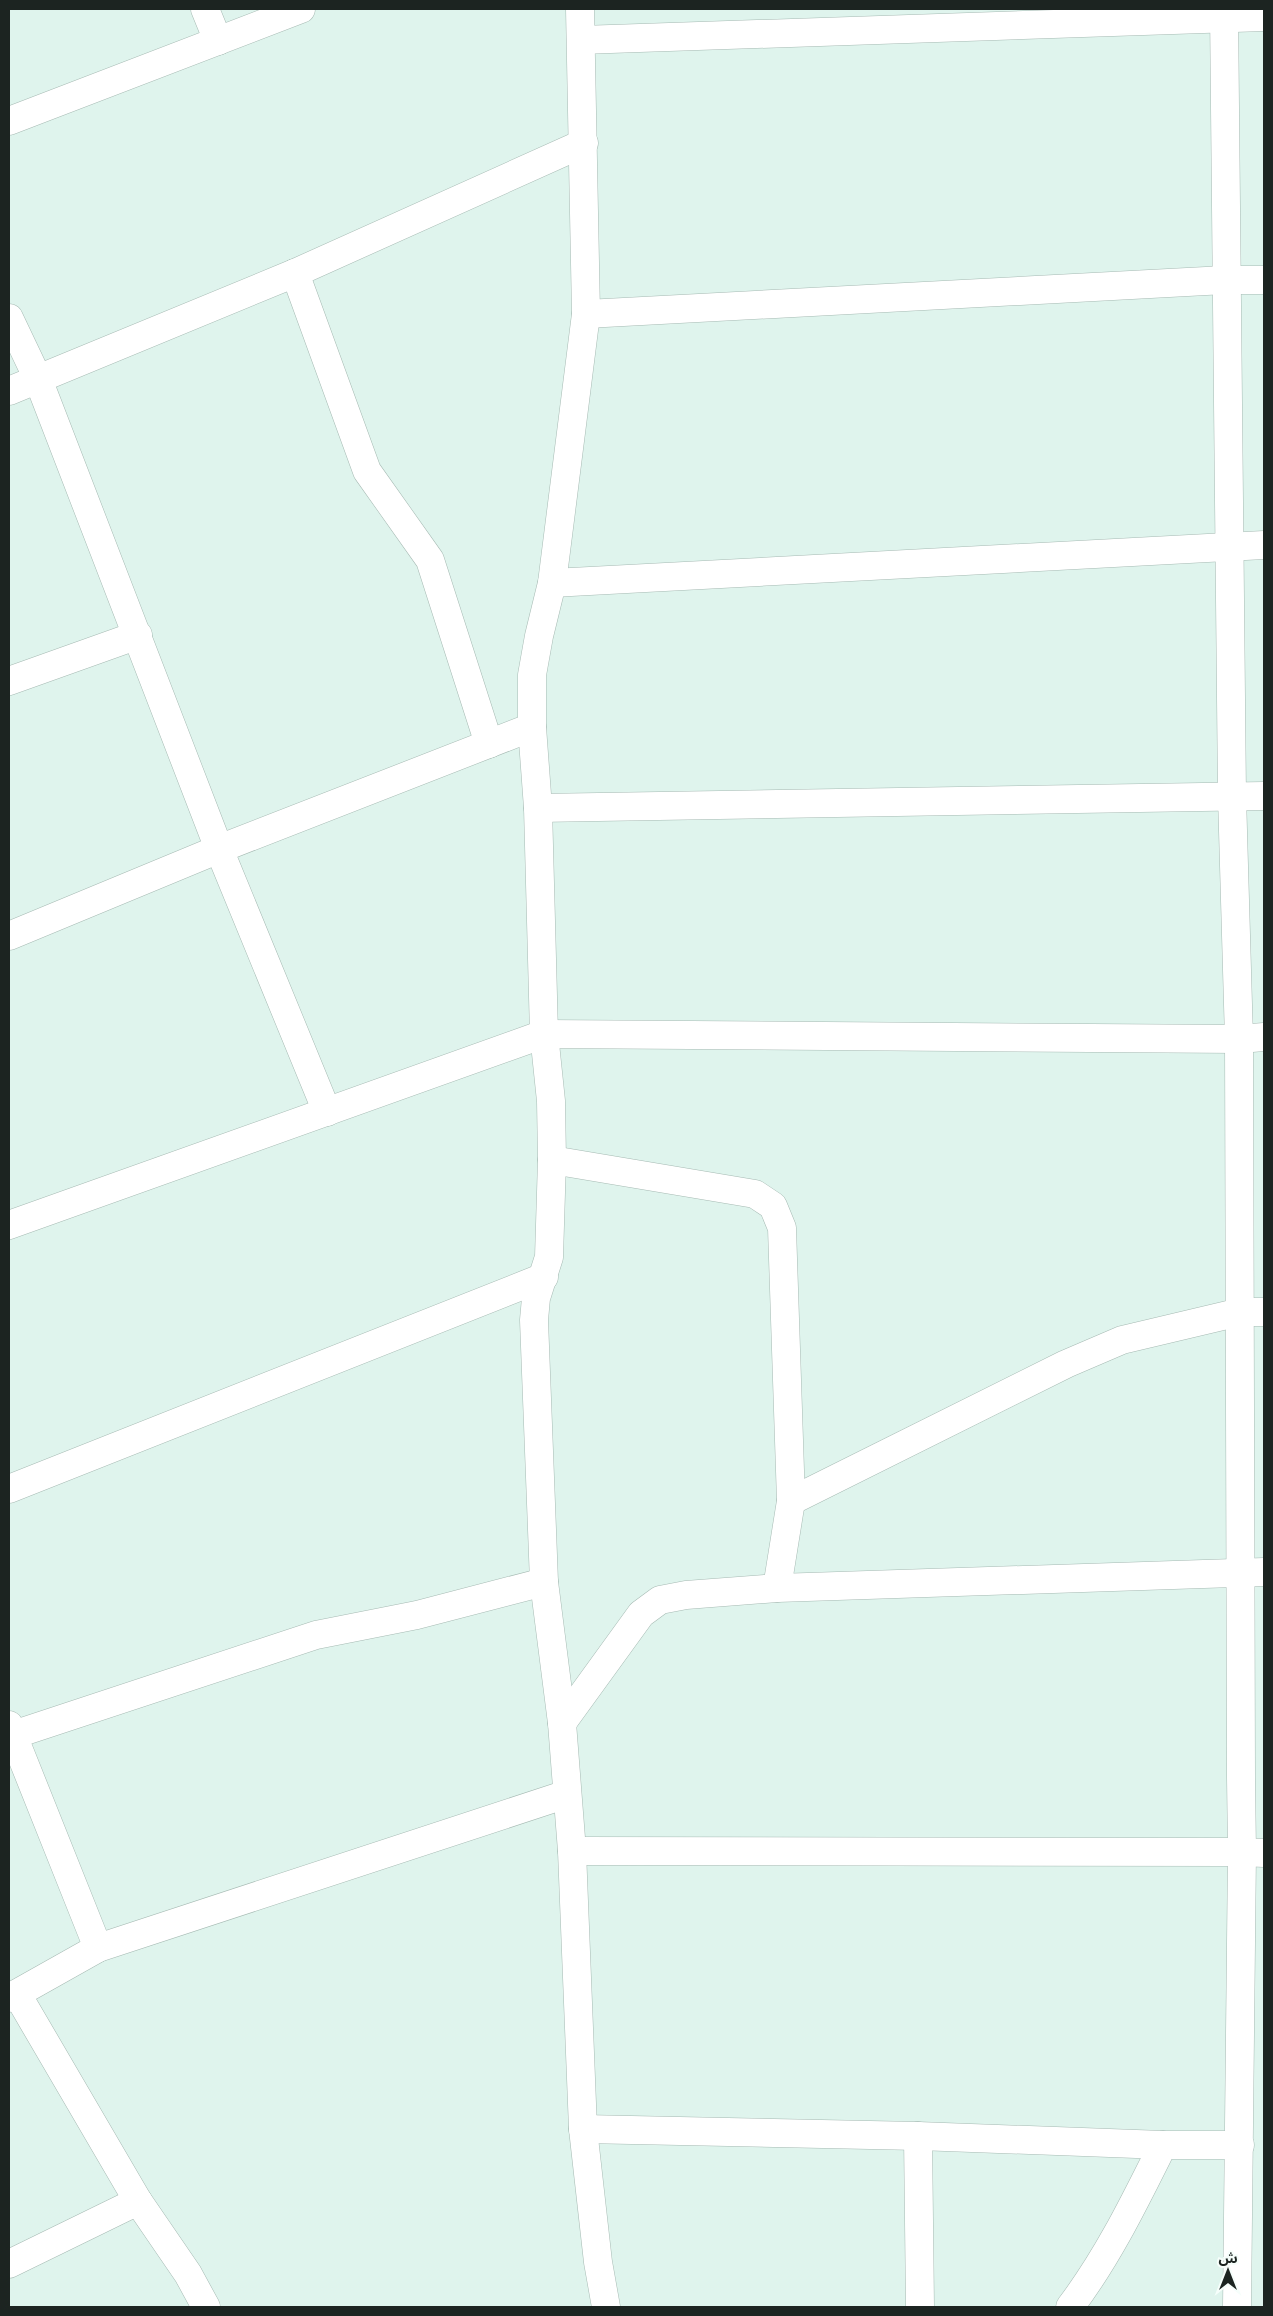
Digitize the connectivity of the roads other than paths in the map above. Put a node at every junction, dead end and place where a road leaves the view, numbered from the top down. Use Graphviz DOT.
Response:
graph roads {
  1 [pos="205,9"];
  2 [pos="301,9"];
  3 [pos="580,9"];
  4 [pos="1224,13"];
  5 [pos="1264,17"];
  6 [pos="581,40"];
  7 [pos="218,41"];
  8 [pos="9,122"];
  9 [pos="584,143"];
  10 [pos="295,273"];
  11 [pos="1225,280"];
  12 [pos="1264,280"];
  13 [pos="586,314"];
  14 [pos="9,318"];
  15 [pos="38,379"];
  16 [pos="9,391"];
  17 [pos="1230,545"];
  18 [pos="1264,545"];
  19 [pos="552,583"];
  20 [pos="138,635"];
  21 [pos="9,681"];
  22 [pos="532,727"];
  23 [pos="489,744"];
  24 [pos="1232,796"];
  25 [pos="1264,796"];
  26 [pos="538,808"];
  27 [pos="219,849"];
  28 [pos="9,936"];
  29 [pos="544,1034"];
  30 [pos="1252,1038"];
  31 [pos="327,1112"];
  32 [pos="552,1160"];
  33 [pos="9,1225"];
  34 [pos="544,1277"];
  35 [pos="1252,1312"];
  36 [pos="9,1489"];
  37 [pos="791,1501"];
  38 [pos="1252,1572"];
  39 [pos="544,1582"];
  40 [pos="777,1588"];
  41 [pos="562,1724"];
  42 [pos="11,1730"];
  43 [pos="567,1794"];
  44 [pos="572,1851"];
  45 [pos="1253,1853"];
  46 [pos="98,1948"];
  47 [pos="13,1996"];
  48 [pos="583,2129"];
  49 [pos="918,2136"];
  50 [pos="1163,2145"];
  51 [pos="1240,2145"];
  52 [pos="138,2201"];
  53 [pos="9,2264"];
  54 [pos="206,2307"];
  55 [pos="606,2307"];
  56 [pos="920,2307"];
  57 [pos="1070,2307"];
  58 [pos="1237,2307"];
  1 -- 7 [label="street"];
  2 -- 7 [label="street"];
  3 -- 6 [label="street"];
  4 -- 5 [label="street"];
  4 -- 6 [label="street"];
  4 -- 11 [label="street"];
  6 -- 9 [label="street"];
  7 -- 8 [label="street"];
  9 -- 10 [label="street"];
  9 -- 13 [label="street"];
  10 -- 15 [label="street"];
  10 -- 23 [label="street"];
  11 -- 12 [label="street"];
  11 -- 13 [label="street"];
  11 -- 17 [label="street"];
  13 -- 19 [label="street"];
  14 -- 15 [label="street"];
  15 -- 16 [label="street"];
  15 -- 20 [label="street"];
  17 -- 18 [label="street"];
  17 -- 19 [label="street"];
  17 -- 24 [label="street"];
  19 -- 22 [label="street"];
  20 -- 21 [label="street"];
  20 -- 27 [label="street"];
  22 -- 23 [label="street"];
  22 -- 26 [label="street"];
  23 -- 27 [label="street"];
  24 -- 25 [label="street"];
  24 -- 26 [label="street"];
  24 -- 30 [label="street"];
  26 -- 29 [label="street"];
  27 -- 28 [label="street"];
  27 -- 31 [label="street"];
  29 -- 30 [label="street"];
  29 -- 31 [label="street"];
  29 -- 32 [label="street"];
  30 -- 35 [label="street"];
  31 -- 33 [label="street"];
  32 -- 34 [label="street"];
  32 -- 37 [label="street"];
  34 -- 36 [label="street"];
  34 -- 39 [label="street"];
  35 -- 37 [label="street"];
  35 -- 38 [label="street"];
  37 -- 40 [label="street"];
  38 -- 40 [label="street"];
  38 -- 45 [label="street"];
  39 -- 41 [label="street"];
  39 -- 42 [label="street"];
  40 -- 41 [label="street"];
  41 -- 43 [label="street"];
  42 -- 46 [label="street"];
  43 -- 44 [label="street"];
  43 -- 46 [label="street"];
  44 -- 45 [label="street"];
  44 -- 48 [label="street"];
  45 -- 51 [label="street"];
  46 -- 47 [label="street"];
  47 -- 52 [label="street"];
  48 -- 49 [label="street"];
  48 -- 55 [label="street"];
  49 -- 50 [label="street"];
  49 -- 56 [label="street"];
  50 -- 51 [label="street"];
  50 -- 57 [label="street"];
  51 -- 58 [label="street"];
  52 -- 53 [label="street"];
  52 -- 54 [label="street"];
}
